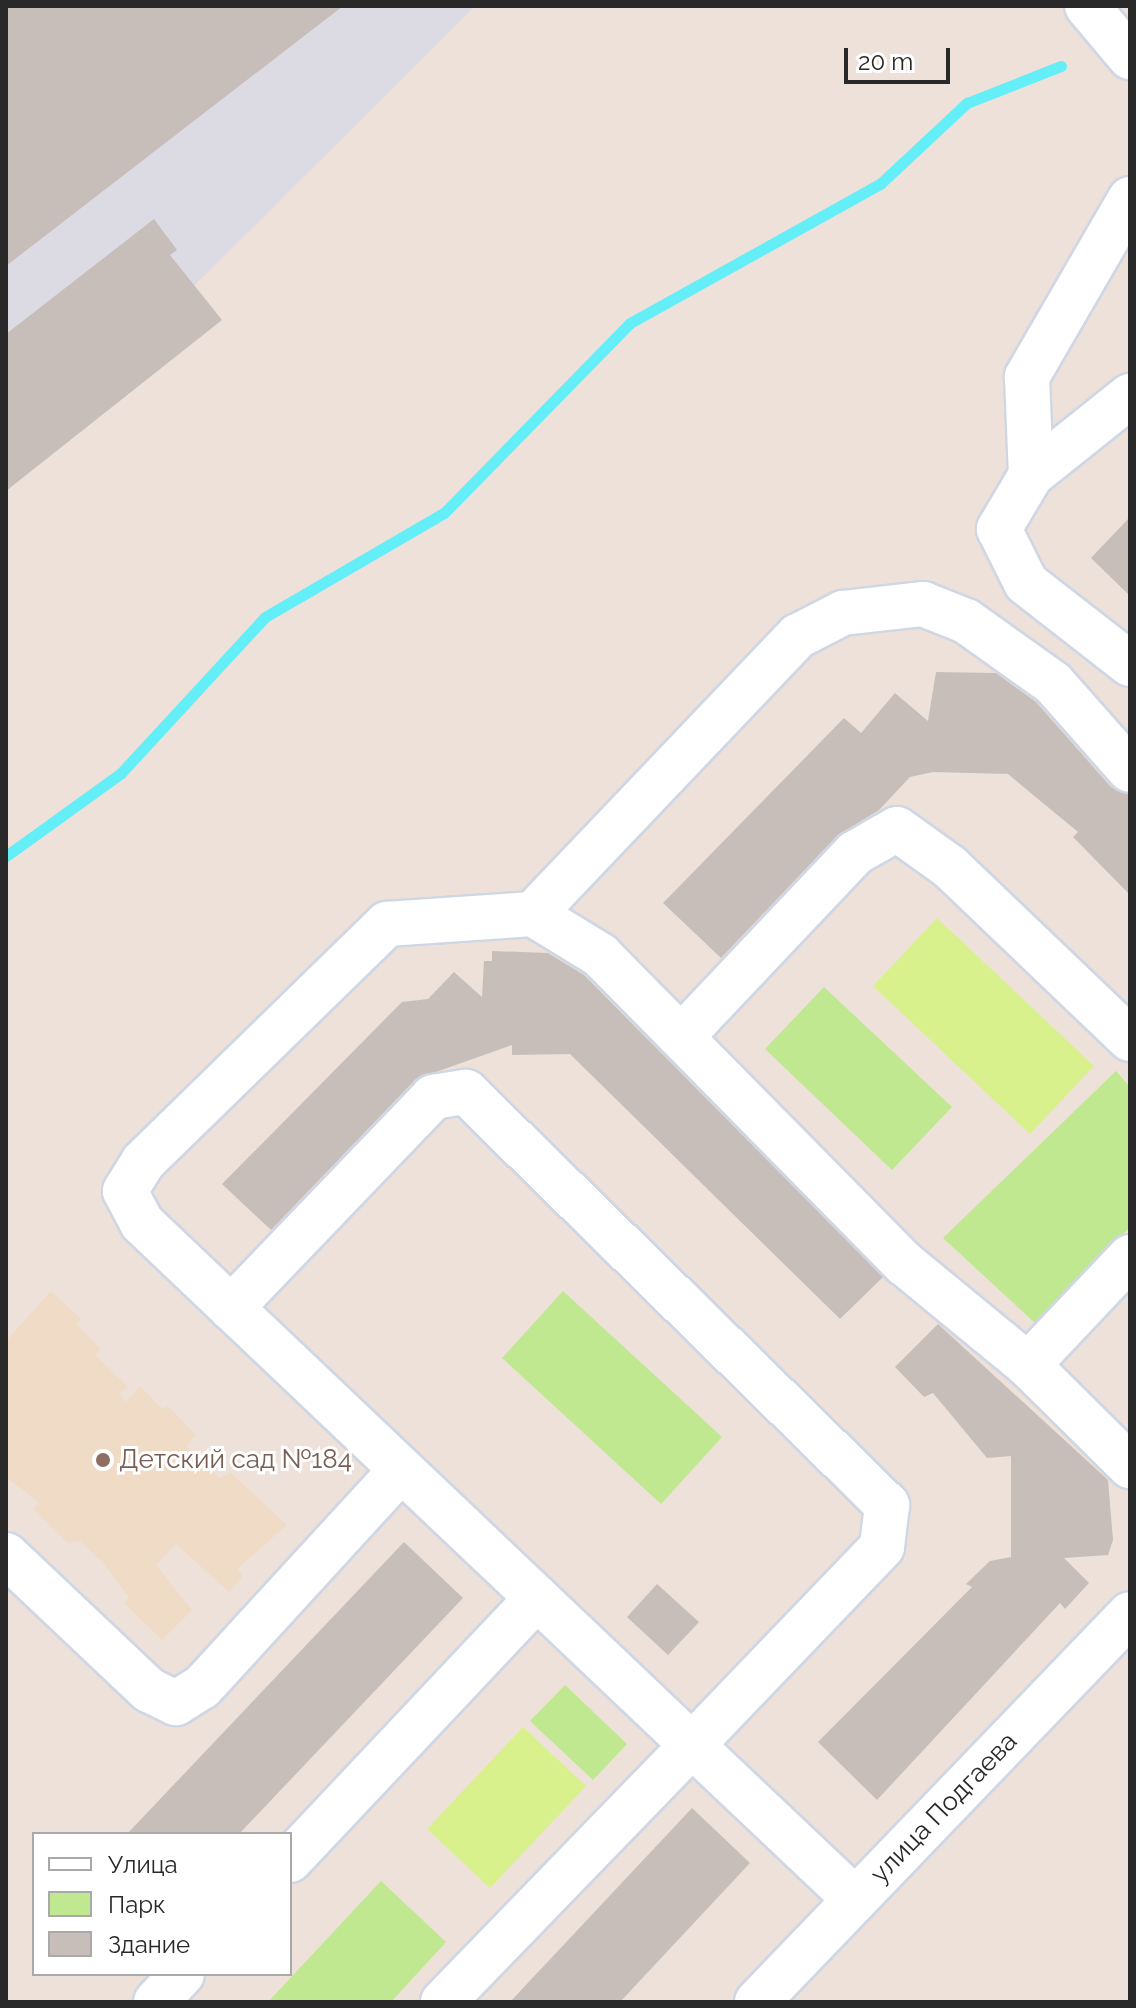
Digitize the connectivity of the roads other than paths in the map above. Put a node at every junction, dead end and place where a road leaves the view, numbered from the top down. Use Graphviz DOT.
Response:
graph roads {
  1 [pos="1087,6"];
  2 [pos="1130,57"];
  3 [pos="1130,199"];
  4 [pos="1130,396"];
  5 [pos="1031,475"];
  6 [pos="1130,664"];
  7 [pos="1130,770"];
  8 [pos="533,914"];
  9 [pos="682,1036"];
  10 [pos="1130,1039"];
  11 [pos="1130,1257"];
  12 [pos="231,1308"];
  13 [pos="1028,1365"];
  14 [pos="1130,1466"];
  15 [pos="401,1470"];
  16 [pos="6,1555"];
  17 [pos="537,1598"];
  18 [pos="1130,1614"];
  19 [pos="692,1745"];
  20 [pos="292,1858"];
  21 [pos="855,1899"];
  22 [pos="180,1976"];
  23 [pos="156,2002"];
  24 [pos="443,2002"];
  25 [pos="757,2002"];
  1 -- 2 [label="street"];
  3 -- 5 [label="street"];
  4 -- 5 [label="street"];
  5 -- 6 [label="street"];
  7 -- 8 [label="street"];
  8 -- 9 [label="street"];
  8 -- 12 [label="street"];
  9 -- 10 [label="street"];
  9 -- 13 [label="street"];
  11 -- 13 [label="street"];
  12 -- 15 [label="street"];
  12 -- 19 [label="street"];
  13 -- 14 [label="street"];
  15 -- 16 [label="street"];
  15 -- 17 [label="street"];
  17 -- 19 [label="street"];
  17 -- 20 [label="street"];
  18 -- 21 [label="street, улица Подгаева"];
  19 -- 21 [label="street"];
  19 -- 24 [label="street"];
  21 -- 25 [label="street, улица Подгаева"];
  22 -- 23 [label="street"];
}
